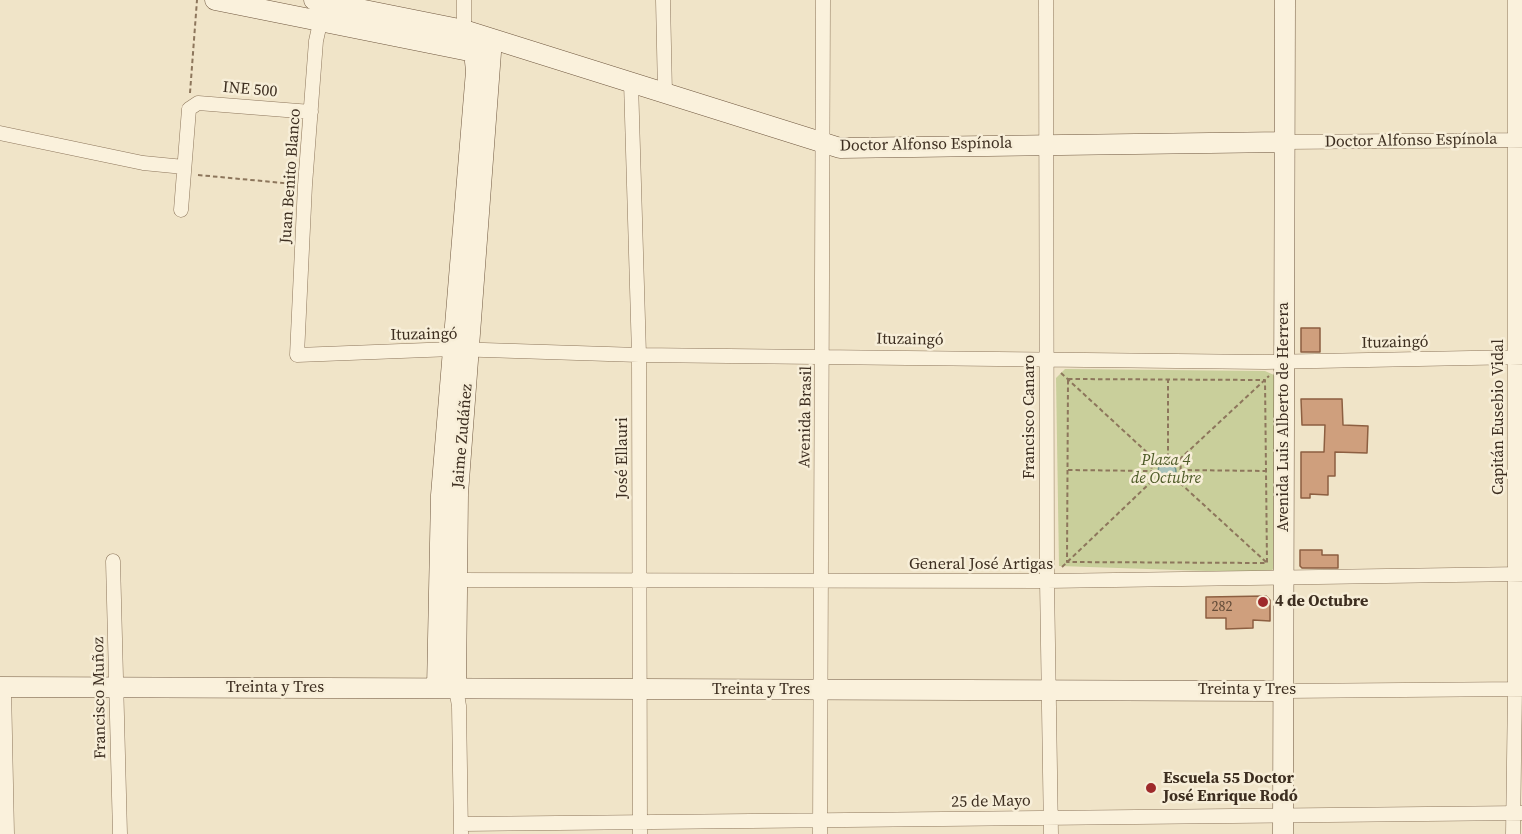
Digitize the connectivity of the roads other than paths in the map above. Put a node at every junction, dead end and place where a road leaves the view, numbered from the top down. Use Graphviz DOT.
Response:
graph roads {
  1 [pos="215,0"];
  2 [pos="464,0"];
  3 [pos="663,0"];
  4 [pos="823,0"];
  5 [pos="1046,0"];
  6 [pos="1285,0"];
  7 [pos="1515,0"];
  8 [pos="321,1"];
  9 [pos="320,23"];
  10 [pos="492,39"];
  11 [pos="467,44"];
  12 [pos="631,82"];
  13 [pos="665,93"];
  14 [pos="311,112"];
  15 [pos="0,133"];
  16 [pos="1519,140"];
  17 [pos="1283,142"];
  18 [pos="1046,143"];
  19 [pos="822,145"];
  20 [pos="184,170"];
  21 [pos="181,210"];
  22 [pos="462,350"];
  23 [pos="297,355"];
  24 [pos="639,355"];
  25 [pos="823,355"];
  26 [pos="1519,357"];
  27 [pos="1046,358"];
  28 [pos="1284,362"];
  29 [pos="113,561"];
  30 [pos="1519,574"];
  31 [pos="640,579"];
  32 [pos="1285,579"];
  33 [pos="449,580"];
  34 [pos="820,581"];
  35 [pos="1047,581"];
  36 [pos="2,687"];
  37 [pos="446,688"];
  38 [pos="1048,688"];
  39 [pos="117,689"];
  40 [pos="1519,689"];
  41 [pos="639,690"];
  42 [pos="820,690"];
  43 [pos="1283,691"];
  44 [pos="1517,813"];
  45 [pos="1051,818"];
  46 [pos="1283,825"];
  47 [pos="820,827"];
  48 [pos="640,828"];
  49 [pos="461,829"];
  50 [pos="7,834"];
  51 [pos="120,834"];
  52 [pos="1051,834"];
  53 [pos="1513,834"];
  1 -- 9 [label="street, Doctor Alfonso Espínola"];
  2 -- 11 [label="street, Jaime Zudáñez"];
  3 -- 13 [label="street"];
  4 -- 19 [label="street, Avenida Brasil"];
  5 -- 18 [label="street, Francisco Canaro"];
  6 -- 17 [label="street, Avenida Luis Alberto de Herrera"];
  7 -- 16 [label="street, Capitán Eusebio Vidal"];
  8 -- 9 [label="street, Juan Benito Blanco"];
  8 -- 11 [label="street, Doctor Alfonso Espínola"];
  9 -- 11 [label="street, Doctor Alfonso Espínola"];
  9 -- 14 [label="street, Juan Benito Blanco"];
  10 -- 11 [label="street, Doctor Alfonso Espínola"];
  10 -- 12 [label="street, Doctor Alfonso Espínola"];
  10 -- 22 [label="street, Jaime Zudáñez"];
  11 -- 22 [label="street, Jaime Zudáñez"];
  12 -- 13 [label="street, Doctor Alfonso Espínola"];
  12 -- 24 [label="street, José Ellauri"];
  13 -- 19 [label="street, Doctor Alfonso Espínola"];
  14 -- 20 [label="street, INE 500"];
  14 -- 23 [label="street, Juan Benito Blanco"];
  15 -- 20 [label="street"];
  16 -- 17 [label="street, Doctor Alfonso Espínola"];
  16 -- 26 [label="street, Capitán Eusebio Vidal"];
  17 -- 18 [label="street, Doctor Alfonso Espínola"];
  17 -- 28 [label="street, Avenida Luis Alberto de Herrera"];
  18 -- 19 [label="street, Doctor Alfonso Espínola"];
  18 -- 27 [label="street, Francisco Canaro"];
  19 -- 25 [label="street, Avenida Brasil"];
  20 -- 21 [label="street"];
  22 -- 23 [label="street, Ituzaingó"];
  22 -- 24 [label="street, Ituzaingó"];
  22 -- 33 [label="street, Jaime Zudáñez"];
  24 -- 25 [label="street, Ituzaingó"];
  24 -- 31 [label="street, José Ellauri"];
  25 -- 27 [label="street, Ituzaingó"];
  25 -- 34 [label="street, Avenida Brasil"];
  26 -- 28 [label="street, Ituzaingó"];
  26 -- 30 [label="street, Capitán Eusebio Vidal"];
  27 -- 28 [label="street, Ituzaingó"];
  27 -- 35 [label="street, Francisco Canaro"];
  28 -- 32 [label="street, Avenida Luis Alberto de Herrera"];
  29 -- 39 [label="street, Francisco Muñoz"];
  30 -- 32 [label="street, General José Artigas"];
  30 -- 40 [label="street, Capitán Eusebio Vidal"];
  31 -- 33 [label="street, General José Artigas"];
  31 -- 34 [label="street, General José Artigas"];
  31 -- 41 [label="street, José Ellauri"];
  32 -- 35 [label="street, General José Artigas"];
  32 -- 43 [label="street, Avenida Luis Alberto de Herrera"];
  33 -- 37 [label="street, Jaime Zudáñez"];
  34 -- 35 [label="street, General José Artigas"];
  34 -- 42 [label="street, Avenida Brasil"];
  35 -- 38 [label="street, Francisco Canaro"];
  36 -- 39 [label="street, Treinta y Tres"];
  36 -- 50 [label="street"];
  37 -- 39 [label="street, Treinta y Tres"];
  37 -- 41 [label="street, Treinta y Tres"];
  37 -- 49 [label="street, Jaime Zudáñez"];
  38 -- 42 [label="street, Treinta y Tres"];
  38 -- 43 [label="street, Treinta y Tres"];
  38 -- 45 [label="street, Francisco Canaro"];
  39 -- 51 [label="street, Francisco Muñoz"];
  40 -- 43 [label="street, Treinta y Tres"];
  40 -- 44 [label="street, Capitán Eusebio Vidal"];
  41 -- 42 [label="street, Treinta y Tres"];
  41 -- 48 [label="street, José Ellauri"];
  42 -- 47 [label="street, Avenida Brasil"];
  43 -- 46 [label="street, Avenida Luis Alberto de Herrera"];
  44 -- 46 [label="street, 25 de Mayo"];
  44 -- 53 [label="street, Capitán Eusebio Vidal"];
  45 -- 46 [label="street, 25 de Mayo"];
  45 -- 47 [label="street, 25 de Mayo"];
  45 -- 52 [label="street, Francisco Canaro"];
  47 -- 48 [label="street, 25 de Mayo"];
  48 -- 49 [label="street, 25 de Mayo"];
}
